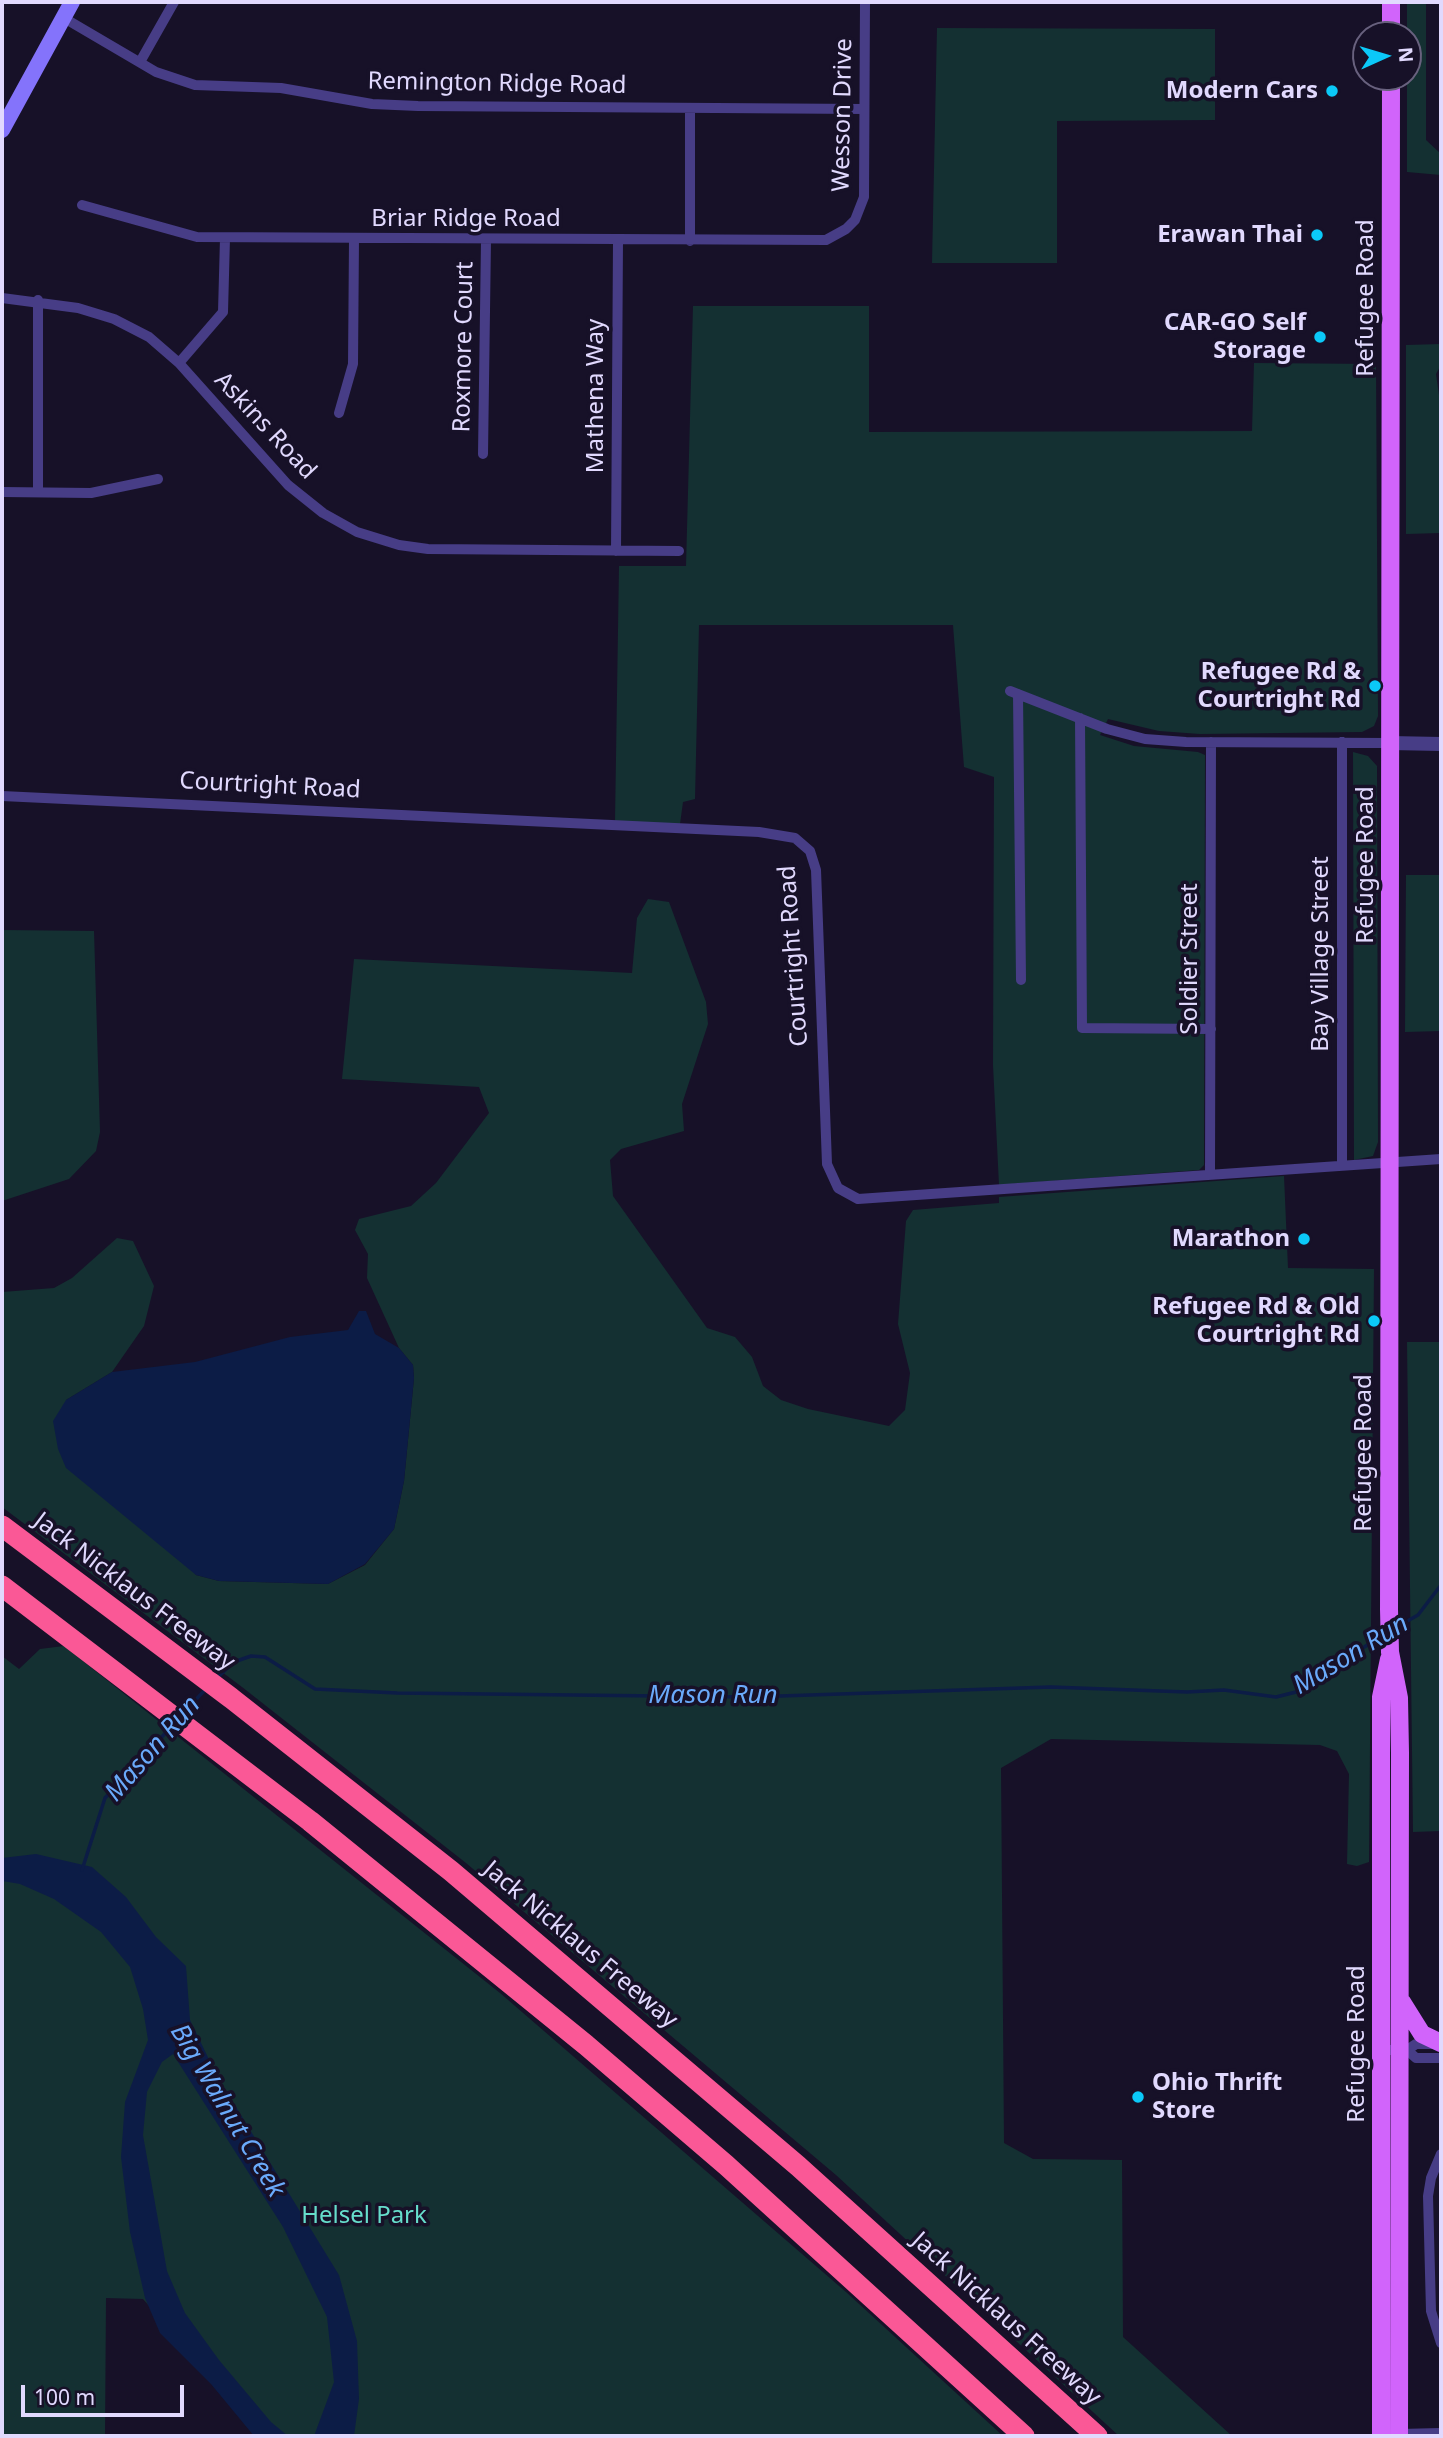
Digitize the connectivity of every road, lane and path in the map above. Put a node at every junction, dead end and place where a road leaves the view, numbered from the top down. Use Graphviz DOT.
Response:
graph roads {
  1 [pos="72,2"];
  2 [pos="174,2"];
  3 [pos="865,2"];
  4 [pos="1391,2"];
  5 [pos="64,18"];
  6 [pos="1391,21"];
  7 [pos="140,62"];
  8 [pos="1391,91"];
  9 [pos="690,109"];
  10 [pos="864,109"];
  11 [pos="2,130"];
  12 [pos="82,205"];
  13 [pos="851,225"];
  14 [pos="225,238"];
  15 [pos="354,239"];
  16 [pos="486,240"];
  17 [pos="618,241"];
  18 [pos="690,241"];
  19 [pos="2,298"];
  20 [pos="38,300"];
  21 [pos="179,363"];
  22 [pos="339,413"];
  23 [pos="483,454"];
  24 [pos="158,479"];
  25 [pos="2,492"];
  26 [pos="38,492"];
  27 [pos="616,551"];
  28 [pos="679,551"];
  29 [pos="1080,718"];
  30 [pos="1211,742"];
  31 [pos="1342,742"];
  32 [pos="1390,743"];
  33 [pos="1441,744"];
  34 [pos="2,796"];
  35 [pos="1021,980"];
  36 [pos="1211,1029"];
  37 [pos="1441,1159"];
  38 [pos="1389,1163"];
  39 [pos="1342,1166"];
  40 [pos="1210,1175"];
  41 [pos="2,1526"];
  42 [pos="2,1586"];
  43 [pos="1390,1639"];
  44 [pos="1401,1999"];
  45 [pos="1441,2043"];
  46 [pos="1396,2050"];
  47 [pos="1441,2058"];
  48 [pos="1441,2154"];
  49 [pos="1441,2343"];
  50 [pos="1441,2433"];
  51 [pos="1393,2435"];
  52 [pos="1024,2436"];
  53 [pos="1097,2436"];
  1 -- 5 [label="main road"];
  2 -- 7 [label="street"];
  3 -- 10 [label="street, Wesson Drive"];
  4 -- 6 [label="main road"];
  5 -- 7 [label="street, Remington Ridge Road"];
  5 -- 11 [label="main road"];
  7 -- 9 [label="street, Remington Ridge Road"];
  8 -- 32 [label="main road, Refugee Road"];
  9 -- 10 [label="street, Remington Ridge Road"];
  9 -- 18 [label="street"];
  10 -- 13 [label="street, Wesson Drive"];
  12 -- 14 [label="street, Briar Ridge Road"];
  13 -- 18 [label="street, Briar Ridge Road"];
  14 -- 15 [label="street, Briar Ridge Road"];
  14 -- 21 [label="street"];
  15 -- 16 [label="street, Briar Ridge Road"];
  15 -- 22 [label="street"];
  16 -- 17 [label="street, Briar Ridge Road"];
  16 -- 23 [label="street, Roxmore Court"];
  17 -- 18 [label="street, Briar Ridge Road"];
  17 -- 27 [label="street, Mathena Way"];
  19 -- 20 [label="street, Askins Road"];
  20 -- 21 [label="street, Askins Road"];
  20 -- 26 [label="street"];
  21 -- 27 [label="street, Askins Road"];
  24 -- 26 [label="street"];
  25 -- 26 [label="street"];
  27 -- 28 [label="street, Askins Road"];
  29 -- 30 [label="street"];
  29 -- 35 [label="street"];
  29 -- 36 [label="street"];
  30 -- 31 [label="street"];
  30 -- 36 [label="street, Soldier Street"];
  31 -- 32 [label="street"];
  31 -- 39 [label="street, Bay Village Street"];
  32 -- 33 [label="street"];
  32 -- 38 [label="main road, Refugee Road"];
  34 -- 40 [label="street, Courtright Road"];
  36 -- 40 [label="street, Soldier Street"];
  37 -- 38 [label="street, Courtright Road"];
  38 -- 39 [label="street, Courtright Road"];
  38 -- 43 [label="main road, Refugee Road"];
  39 -- 40 [label="street, Courtright Road"];
  41 -- 53 [label="highway, Jack Nicklaus Freeway"];
  42 -- 52 [label="highway"];
  43 -- 44 [label="main road, Refugee Road"];
  43 -- 46 [label="main road, Refugee Road"];
  44 -- 45 [label="main road"];
  44 -- 46 [label="main road, Refugee Road"];
  45 -- 46 [label="street"];
  46 -- 47 [label="street"];
  46 -- 51 [label="main road, Refugee Road"];
  48 -- 49 [label="street"];
  50 -- 51 [label="street"];
}
